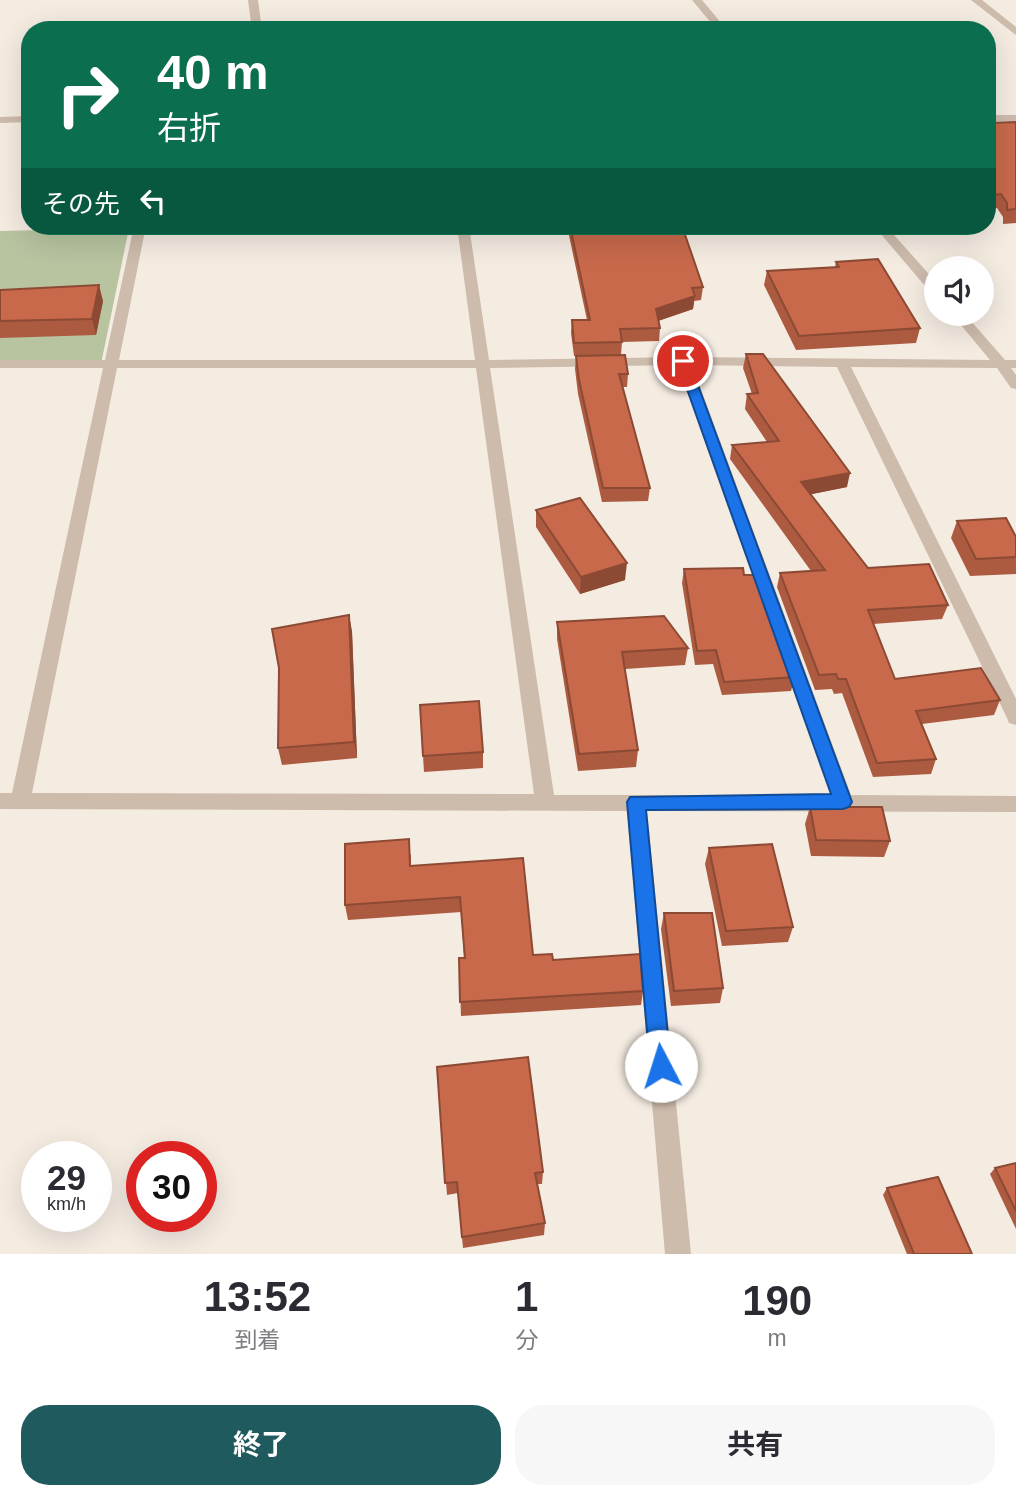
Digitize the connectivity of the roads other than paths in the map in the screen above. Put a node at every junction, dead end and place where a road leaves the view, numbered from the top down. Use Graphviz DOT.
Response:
graph roads {
  1 [pos="253,0"];
  2 [pos="697,0"];
  3 [pos="976,0"];
  4 [pos="256,21"];
  5 [pos="714,21"];
  6 [pos="1016,32"];
  7 [pos="996,118"];
  8 [pos="1016,118"];
  9 [pos="0,120"];
  10 [pos="21,120"];
  11 [pos="138,235"];
  12 [pos="464,235"];
  13 [pos="888,235"];
  14 [pos="924,276"];
  15 [pos="970,326"];
  16 [pos="683,361"];
  17 [pos="0,364"];
  18 [pos="112,364"];
  19 [pos="482,364"];
  20 [pos="843,364"];
  21 [pos="1009,364"];
  22 [pos="1016,386"];
  23 [pos="1016,718"];
  24 [pos="10,801"];
  25 [pos="636,802"];
  26 [pos="843,802"];
  27 [pos="545,803"];
  28 [pos="1016,804"];
  29 [pos="678,1254"];
  1 -- 4 [label="street"];
  2 -- 5 [label="street"];
  3 -- 6 [label="street"];
  7 -- 8 [label="street"];
  9 -- 10 [label="street"];
  11 -- 18 [label="street"];
  12 -- 19 [label="street"];
  13 -- 14 [label="street"];
  15 -- 21 [label="street"];
  16 -- 19 [label="street"];
  16 -- 20 [label="street"];
  16 -- 26 [label="street"];
  17 -- 18 [label="street"];
  18 -- 19 [label="street"];
  18 -- 24 [label="street"];
  19 -- 27 [label="street"];
  20 -- 21 [label="street"];
  20 -- 23 [label="street"];
  21 -- 22 [label="street"];
  24 -- 27 [label="street"];
  25 -- 26 [label="street"];
  25 -- 27 [label="street"];
  25 -- 29 [label="street"];
  26 -- 28 [label="street"];
}
